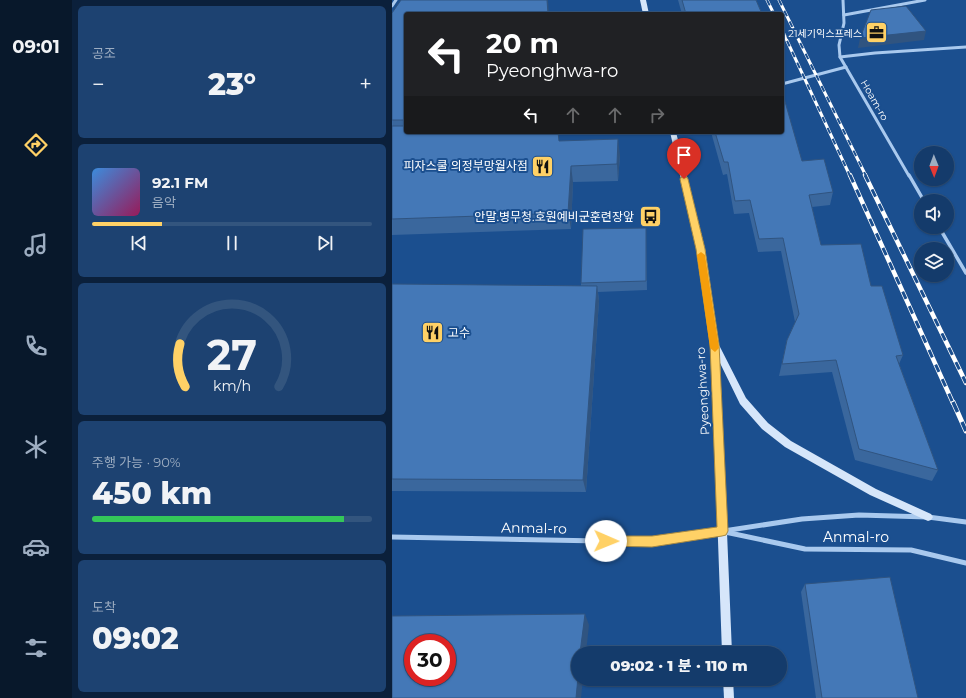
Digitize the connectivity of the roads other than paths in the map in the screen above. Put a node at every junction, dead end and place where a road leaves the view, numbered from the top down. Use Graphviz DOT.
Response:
graph roads {
  1 [pos="396,0"];
  2 [pos="643,0"];
  3 [pos="842,0"];
  4 [pos="925,0"];
  5 [pos="392,6"];
  6 [pos="646,12"];
  7 [pos="844,15"];
  8 [pos="966,47"];
  9 [pos="840,57"];
  10 [pos="846,67"];
  11 [pos="784,83"];
  12 [pos="673,134"];
  13 [pos="920,194"];
  14 [pos="943,234"];
  15 [pos="966,273"];
  16 [pos="715,344"];
  17 [pos="928,517"];
  18 [pos="966,522"];
  19 [pos="722,531"];
  20 [pos="392,537"];
  21 [pos="966,562"];
  22 [pos="727,646"];
  23 [pos="728,686"];
  24 [pos="729,698"];
  1 -- 5 [label="street"];
  2 -- 6 [label="main road"];
  3 -- 7 [label="street"];
  4 -- 7 [label="street"];
  7 -- 9 [label="street"];
  8 -- 9 [label="street"];
  9 -- 10 [label="street, Hoam-ro"];
  10 -- 11 [label="street"];
  10 -- 13 [label="street, Hoam-ro"];
  12 -- 16 [label="main road, Pyeonghwa-ro"];
  14 -- 15 [label="street"];
  16 -- 17 [label="main road"];
  16 -- 19 [label="main road, Pyeonghwa-ro"];
  17 -- 18 [label="street, Anmal-ro"];
  17 -- 19 [label="street, Anmal-ro"];
  19 -- 20 [label="street, Anmal-ro"];
  19 -- 21 [label="street, Anmal-ro"];
  19 -- 22 [label="main road, Pyeonghwa-ro"];
  23 -- 24 [label="main road"];
}
